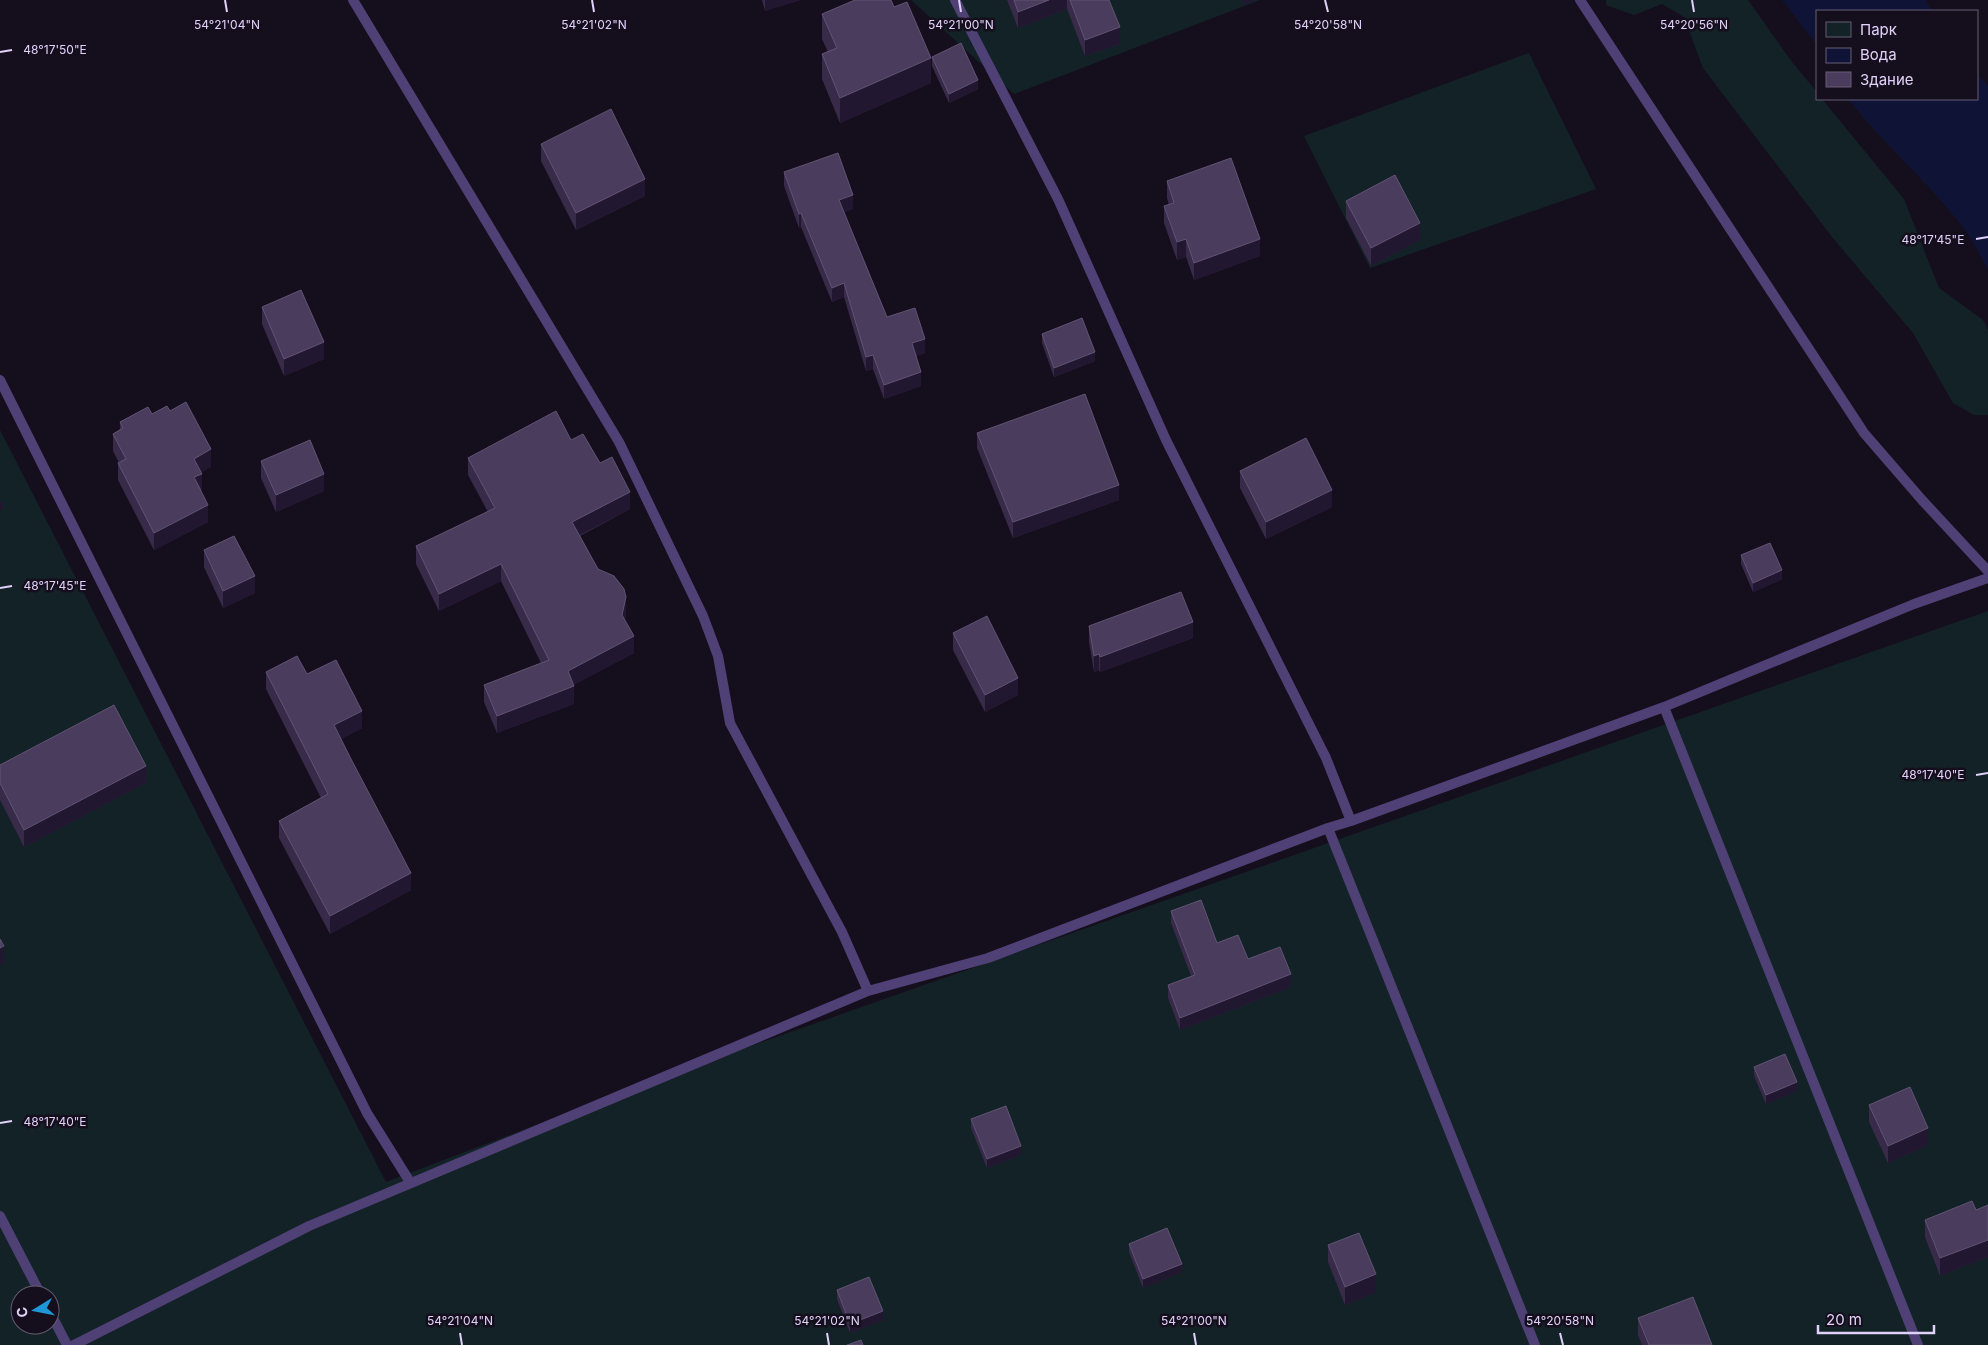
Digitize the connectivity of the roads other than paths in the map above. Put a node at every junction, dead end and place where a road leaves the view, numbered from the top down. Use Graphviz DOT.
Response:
graph roads {
  1 [pos="353,0"];
  2 [pos="955,0"];
  3 [pos="1580,0"];
  4 [pos="0,380"];
  5 [pos="1988,571"];
  6 [pos="1988,578"];
  7 [pos="1664,706"];
  8 [pos="1351,821"];
  9 [pos="1328,828"];
  10 [pos="868,991"];
  11 [pos="410,1182"];
  12 [pos="0,1216"];
  13 [pos="36,1285"];
  14 [pos="60,1331"];
  15 [pos="67,1345"];
  16 [pos="74,1345"];
  17 [pos="1535,1345"];
  18 [pos="1918,1345"];
  1 -- 10 [label="lane"];
  2 -- 8 [label="lane"];
  3 -- 5 [label="lane"];
  4 -- 11 [label="lane"];
  6 -- 7 [label="lane"];
  7 -- 8 [label="lane"];
  7 -- 18 [label="lane"];
  8 -- 9 [label="lane"];
  9 -- 10 [label="lane"];
  9 -- 17 [label="lane"];
  10 -- 11 [label="lane"];
  11 -- 16 [label="lane"];
  12 -- 13 [label="lane"];
  14 -- 15 [label="lane"];
}
